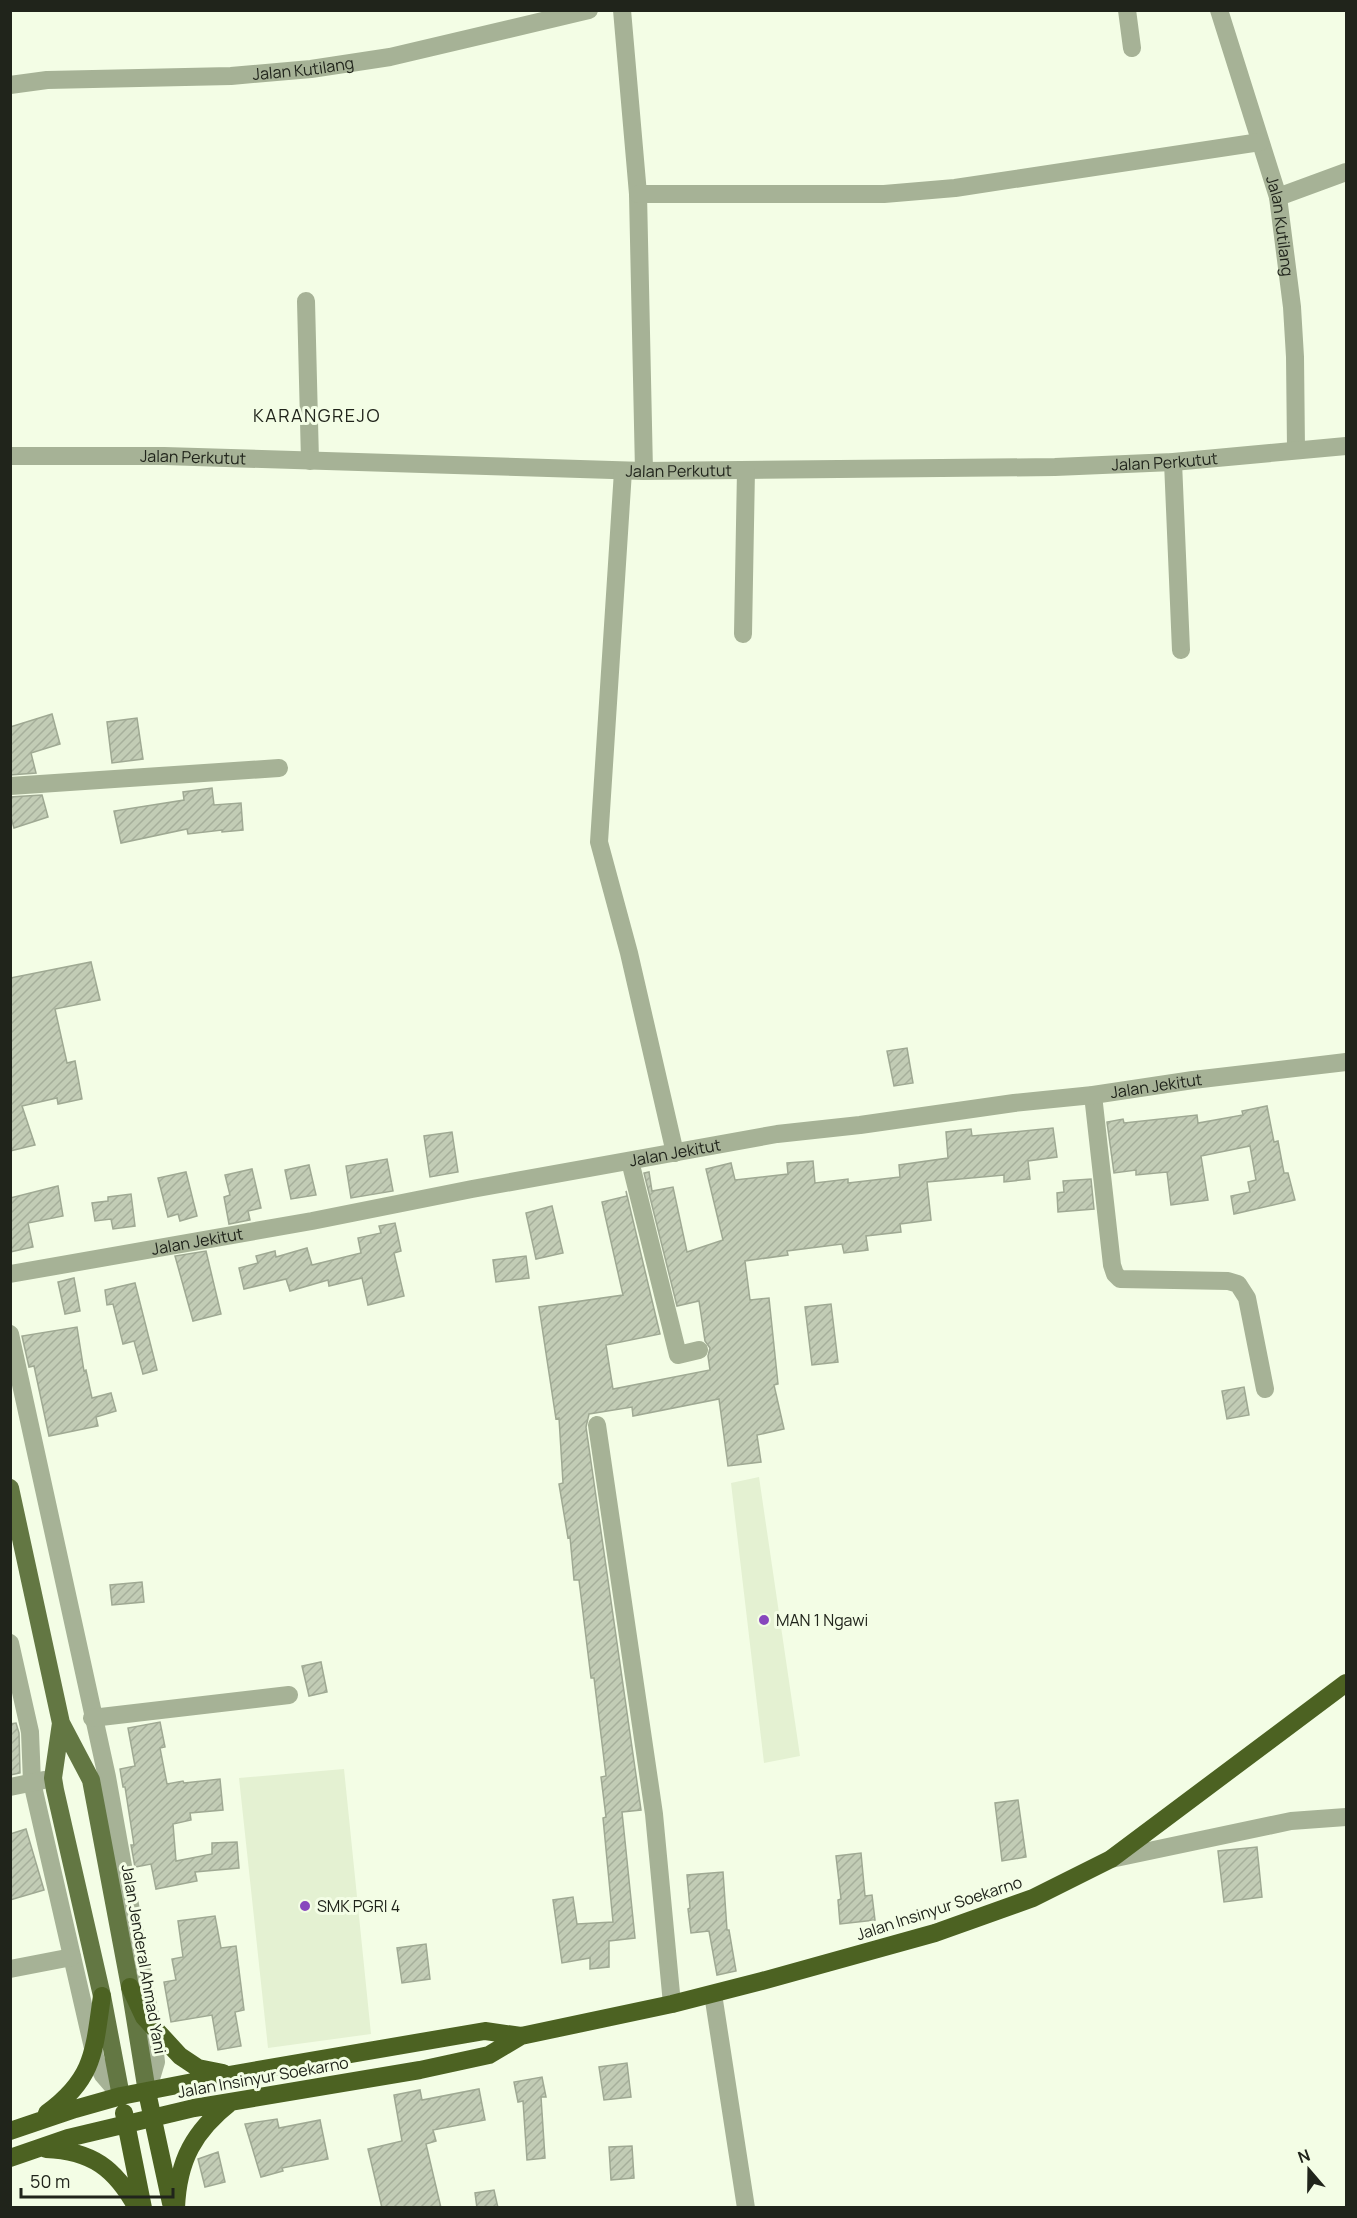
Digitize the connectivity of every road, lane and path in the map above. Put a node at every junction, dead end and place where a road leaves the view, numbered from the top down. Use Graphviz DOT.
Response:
graph roads {
  1 [pos="589,10"];
  2 [pos="622,10"];
  3 [pos="1127,10"];
  4 [pos="1219,10"];
  5 [pos="1132,48"];
  6 [pos="10,85"];
  7 [pos="1260,142"];
  8 [pos="1347,172"];
  9 [pos="638,194"];
  10 [pos="1278,197"];
  11 [pos="306,301"];
  12 [pos="1347,446"];
  13 [pos="1296,449"];
  14 [pos="10,456"];
  15 [pos="310,461"];
  16 [pos="1173,462"];
  17 [pos="746,470"];
  18 [pos="623,471"];
  19 [pos="644,471"];
  20 [pos="743,634"];
  21 [pos="1181,650"];
  22 [pos="279,768"];
  23 [pos="10,786"];
  24 [pos="1347,1062"];
  25 [pos="1093,1095"];
  26 [pos="675,1153"];
  27 [pos="630,1161"];
  28 [pos="10,1274"];
  29 [pos="10,1334"];
  30 [pos="699,1350"];
  31 [pos="1265,1389"];
  32 [pos="597,1425"];
  33 [pos="10,1488"];
  34 [pos="10,1642"];
  35 [pos="1347,1683"];
  36 [pos="289,1695"];
  37 [pos="93,1718"];
  38 [pos="61,1723"];
  39 [pos="53,1778"];
  40 [pos="32,1782"];
  41 [pos="10,1787"];
  42 [pos="1347,1817"];
  43 [pos="1111,1859"];
  44 [pos="72,1957"];
  45 [pos="10,1969"];
  46 [pos="130,1987"];
  47 [pos="713,1994"];
  48 [pos="102,1996"];
  49 [pos="672,2004"];
  50 [pos="152,2027"];
  51 [pos="521,2036"];
  52 [pos="94,2051"];
  53 [pos="229,2075"];
  54 [pos="147,2092"];
  55 [pos="121,2096"];
  56 [pos="232,2101"];
  57 [pos="153,2118"];
  58 [pos="34,2123"];
  59 [pos="125,2123"];
  60 [pos="10,2131"];
  61 [pos="41,2148"];
  62 [pos="10,2158"];
  63 [pos="118,2180"];
  64 [pos="124,2208"];
  65 [pos="137,2208"];
  66 [pos="143,2208"];
  67 [pos="174,2208"];
  68 [pos="746,2208"];
  1 -- 6 [label="street, Jalan Kutilang"];
  2 -- 9 [label="street"];
  3 -- 5 [label="street"];
  4 -- 7 [label="street, Jalan Kutilang"];
  7 -- 9 [label="street"];
  7 -- 10 [label="street, Jalan Kutilang"];
  8 -- 10 [label="street"];
  9 -- 19 [label="street"];
  10 -- 13 [label="street, Jalan Kutilang"];
  11 -- 15 [label="street"];
  12 -- 13 [label="street, Jalan Perkutut"];
  13 -- 16 [label="street, Jalan Perkutut"];
  14 -- 15 [label="street, Jalan Perkutut"];
  15 -- 18 [label="street, Jalan Perkutut"];
  16 -- 17 [label="street, Jalan Perkutut"];
  16 -- 21 [label="street"];
  17 -- 19 [label="street, Jalan Perkutut"];
  17 -- 20 [label="street"];
  18 -- 19 [label="street, Jalan Perkutut"];
  18 -- 26 [label="street"];
  22 -- 23 [label="street"];
  24 -- 25 [label="street, Jalan Jekitut"];
  25 -- 26 [label="street, Jalan Jekitut"];
  25 -- 31 [label="street"];
  26 -- 27 [label="street, Jalan Jekitut"];
  27 -- 28 [label="street, Jalan Jekitut"];
  27 -- 30 [label="street"];
  29 -- 37 [label="street"];
  32 -- 49 [label="street"];
  33 -- 38 [label="main road, Jalan Jenderal Ahmad Yani"];
  34 -- 40 [label="street"];
  35 -- 43 [label="highway, Jalan Insinyur Soekarno"];
  36 -- 37 [label="street"];
  37 -- 50 [label="street"];
  38 -- 39 [label="main road, Jalan Jenderal Ahmad Yani"];
  38 -- 46 [label="main road, Jalan Jenderal Ahmad Yani"];
  39 -- 40 [label="street"];
  39 -- 48 [label="main road, Jalan Jenderal Ahmad Yani"];
  40 -- 41 [label="street"];
  40 -- 44 [label="street"];
  42 -- 43 [label="street"];
  43 -- 47 [label="highway, Jalan Insinyur Soekarno"];
  44 -- 45 [label="street"];
  44 -- 52 [label="street"];
  46 -- 50 [label="highway"];
  46 -- 54 [label="main road, Jalan Jenderal Ahmad Yani"];
  47 -- 49 [label="highway, Jalan Insinyur Soekarno"];
  47 -- 68 [label="street"];
  48 -- 52 [label="highway"];
  48 -- 55 [label="main road, Jalan Jenderal Ahmad Yani"];
  49 -- 51 [label="highway, Jalan Insinyur Soekarno"];
  50 -- 53 [label="highway"];
  50 -- 54 [label="street"];
  51 -- 53 [label="highway, Jalan Insinyur Soekarno"];
  51 -- 56 [label="highway, Jalan Insinyur Soekarno"];
  52 -- 55 [label="street"];
  52 -- 58 [label="highway"];
  53 -- 54 [label="highway, Jalan Insinyur Soekarno"];
  54 -- 55 [label="highway, Jalan Insinyur Soekarno"];
  54 -- 57 [label="highway, Jalan Jenderal Ahmad Yani"];
  55 -- 58 [label="highway, Jalan Insinyur Soekarno"];
  55 -- 59 [label="highway, Jalan Jenderal Ahmad Yani"];
  56 -- 57 [label="highway, Jalan Insinyur Soekarno"];
  56 -- 67 [label="highway"];
  57 -- 59 [label="highway, Jalan Insinyur Soekarno"];
  57 -- 67 [label="highway, Jalan Jenderal Ahmad Yani"];
  58 -- 60 [label="highway, Jalan Insinyur Soekarno"];
  59 -- 61 [label="highway, Jalan Insinyur Soekarno"];
  59 -- 66 [label="highway, Jalan Jenderal Ahmad Yani"];
  61 -- 62 [label="highway, Jalan Insinyur Soekarno"];
  61 -- 63 [label="highway"];
  63 -- 64 [label="highway"];
  63 -- 65 [label="highway"];
}
